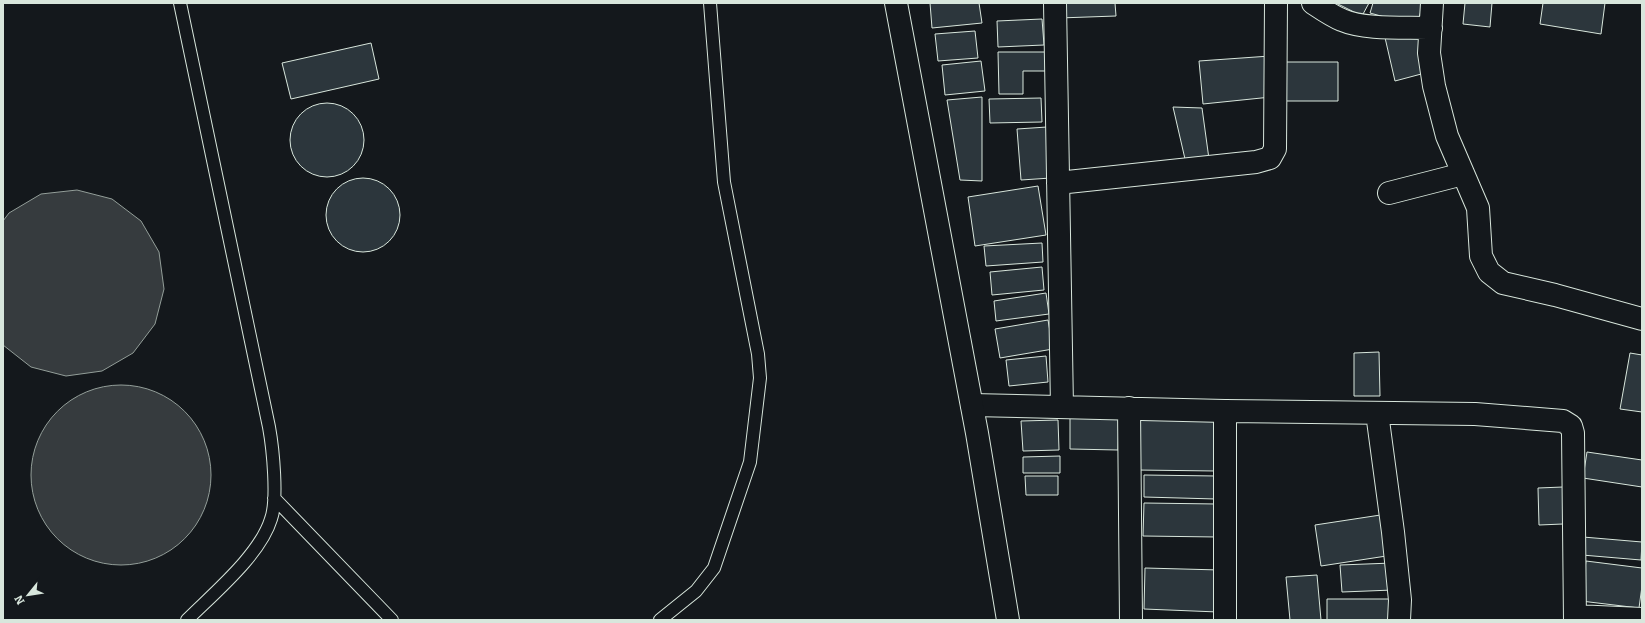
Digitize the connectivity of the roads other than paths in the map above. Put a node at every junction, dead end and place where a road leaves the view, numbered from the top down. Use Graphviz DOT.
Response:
graph roads {
  1 [pos="180,3"];
  2 [pos="710,3"];
  3 [pos="896,3"];
  4 [pos="1055,3"];
  5 [pos="1276,3"];
  6 [pos="1313,3"];
  7 [pos="1432,3"];
  8 [pos="1431,28"];
  9 [pos="1463,174"];
  10 [pos="1058,183"];
  11 [pos="1389,193"];
  12 [pos="1642,319"];
  13 [pos="972,404"];
  14 [pos="1062,407"];
  15 [pos="1129,408"];
  16 [pos="1225,410"];
  17 [pos="1377,413"];
  18 [pos="274,498"];
  19 [pos="1575,618"];
  20 [pos="1642,619"];
  21 [pos="187,620"];
  22 [pos="392,620"];
  23 [pos="660,620"];
  24 [pos="1008,620"];
  25 [pos="1131,620"];
  26 [pos="1225,620"];
  27 [pos="1399,620"];
  1 -- 18 [label="lane"];
  2 -- 23 [label="lane"];
  3 -- 13 [label="street"];
  4 -- 10 [label="street"];
  5 -- 10 [label="street"];
  6 -- 8 [label="street"];
  7 -- 8 [label="street"];
  8 -- 9 [label="street"];
  9 -- 11 [label="street"];
  9 -- 12 [label="street"];
  10 -- 14 [label="street"];
  13 -- 14 [label="street"];
  13 -- 24 [label="street"];
  14 -- 15 [label="street"];
  15 -- 16 [label="street"];
  15 -- 25 [label="street"];
  16 -- 17 [label="street"];
  16 -- 26 [label="street"];
  17 -- 19 [label="street"];
  17 -- 27 [label="street"];
  18 -- 21 [label="lane"];
  18 -- 22 [label="lane"];
  19 -- 20 [label="street"];
}
